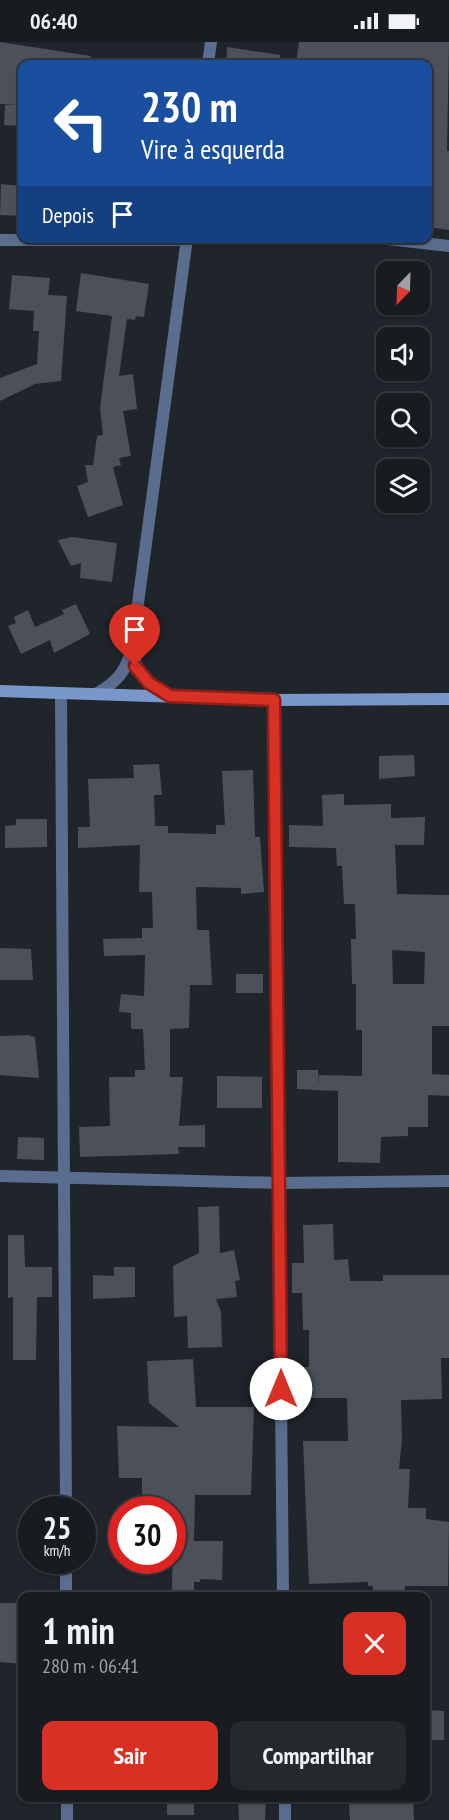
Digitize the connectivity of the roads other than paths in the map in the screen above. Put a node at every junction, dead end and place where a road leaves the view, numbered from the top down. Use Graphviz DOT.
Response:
graph roads {
  1 [pos="211,42"];
  2 [pos="209,60"];
  3 [pos="0,240"];
  4 [pos="18,240"];
  5 [pos="186,243"];
  6 [pos="422,243"];
  7 [pos="449,246"];
  8 [pos="132,648"];
  9 [pos="0,692"];
  10 [pos="62,694"];
  11 [pos="96,694"];
  12 [pos="170,696"];
  13 [pos="449,699"];
  14 [pos="274,700"];
  15 [pos="0,1176"];
  16 [pos="64,1176"];
  17 [pos="449,1181"];
  18 [pos="280,1183"];
  19 [pos="66,1496"];
  20 [pos="66,1574"];
  21 [pos="66,1592"];
  22 [pos="283,1592"];
  23 [pos="67,1802"];
  24 [pos="285,1802"];
  25 [pos="67,1820"];
  26 [pos="285,1820"];
  1 -- 2 [label="street"];
  3 -- 4 [label="street"];
  5 -- 8 [label="street"];
  6 -- 7 [label="street"];
  8 -- 11 [label="street"];
  8 -- 12 [label="street"];
  9 -- 10 [label="street"];
  10 -- 11 [label="street"];
  10 -- 16 [label="street"];
  11 -- 12 [label="street"];
  12 -- 14 [label="street"];
  13 -- 14 [label="street"];
  14 -- 18 [label="street"];
  15 -- 16 [label="street"];
  16 -- 18 [label="street"];
  16 -- 19 [label="street"];
  17 -- 18 [label="street"];
  18 -- 22 [label="street"];
  20 -- 21 [label="street"];
  23 -- 25 [label="street"];
  24 -- 26 [label="street"];
}
